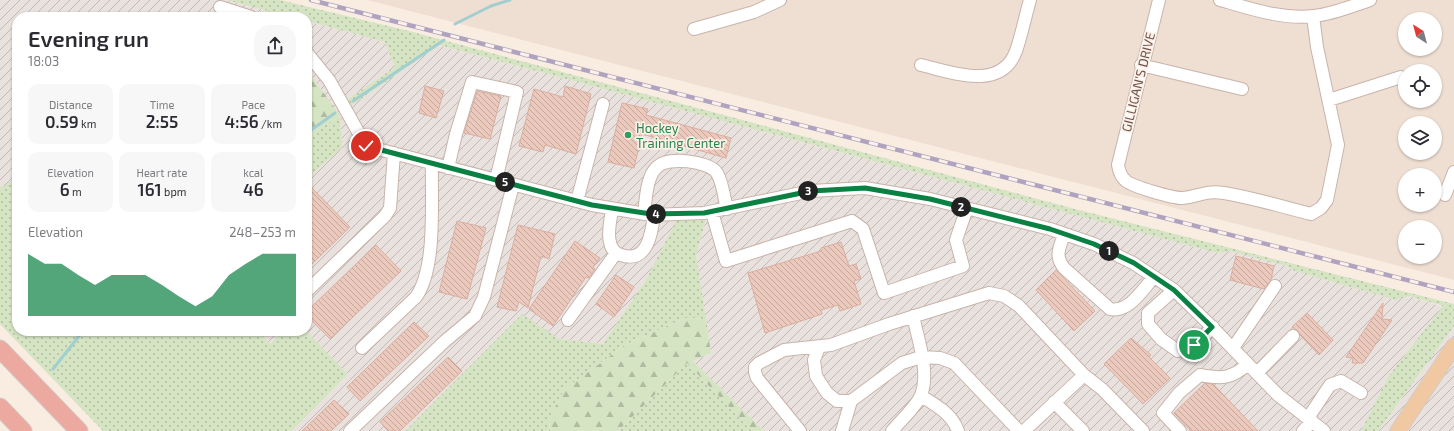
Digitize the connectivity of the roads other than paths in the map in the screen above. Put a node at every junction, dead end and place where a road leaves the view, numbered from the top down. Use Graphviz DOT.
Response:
graph roads {
  1 [pos="780,0"];
  2 [pos="1030,0"];
  3 [pos="1159,0"];
  4 [pos="1220,0"];
  5 [pos="1370,0"];
  6 [pos="220,7"];
  7 [pos="236,12"];
  8 [pos="1313,16"];
  9 [pos="694,29"];
  10 [pos="312,59"];
  11 [pos="920,65"];
  12 [pos="1141,65"];
  13 [pos="1398,78"];
  14 [pos="1242,89"];
  15 [pos="1329,100"];
  16 [pos="603,104"];
  17 [pos="394,153"];
  18 [pos="432,163"];
  19 [pos="448,168"];
  20 [pos="1454,172"];
  21 [pos="496,180"];
  22 [pos="514,185"];
  23 [pos="1445,195"];
  24 [pos="577,201"];
  25 [pos="967,208"];
  26 [pos="612,209"];
  27 [pos="727,209"];
  28 [pos="712,212"];
  29 [pos="649,214"];
  30 [pos="1064,234"];
  31 [pos="616,253"];
  32 [pos="1154,277"];
  33 [pos="312,286"];
  34 [pos="1275,286"];
  35 [pos="1174,290"];
  36 [pos="913,316"];
  37 [pos="568,320"];
  38 [pos="1212,327"];
  39 [pos="1293,336"];
  40 [pos="1454,346"];
  41 [pos="819,347"];
  42 [pos="362,348"];
  43 [pos="1232,348"];
  44 [pos="0,349"];
  45 [pos="921,357"];
  46 [pos="1248,364"];
  47 [pos="1257,372"];
  48 [pos="1084,375"];
  49 [pos="1361,393"];
  50 [pos="921,396"];
  51 [pos="851,401"];
  52 [pos="1054,402"];
  53 [pos="0,407"];
  54 [pos="1310,420"];
  55 [pos="24,431"];
  56 [pos="79,431"];
  57 [pos="350,431"];
  58 [pos="800,431"];
  59 [pos="842,431"];
  60 [pos="892,431"];
  61 [pos="958,431"];
  62 [pos="1019,431"];
  63 [pos="1024,431"];
  64 [pos="1083,431"];
  65 [pos="1143,431"];
  66 [pos="1180,431"];
  67 [pos="1304,431"];
  68 [pos="1324,431"];
  69 [pos="1398,431"];
  1 -- 9 [label="street"];
  2 -- 11 [label="street"];
  3 -- 12 [label="street, GILLIGAN'S DRIVE"];
  4 -- 8 [label="street"];
  5 -- 8 [label="street"];
  6 -- 7 [label="street"];
  8 -- 15 [label="street"];
  10 -- 17 [label="street"];
  12 -- 14 [label="street"];
  12 -- 15 [label="street, GILLIGAN'S DRIVE"];
  13 -- 15 [label="street"];
  16 -- 24 [label="street"];
  17 -- 18 [label="street"];
  17 -- 33 [label="street"];
  18 -- 19 [label="street"];
  18 -- 42 [label="street"];
  19 -- 21 [label="street"];
  19 -- 21 [label="street"];
  20 -- 23 [label="street"];
  21 -- 22 [label="street"];
  22 -- 24 [label="street"];
  22 -- 57 [label="street"];
  24 -- 26 [label="street"];
  25 -- 27 [label="street"];
  25 -- 28 [label="street"];
  25 -- 30 [label="street"];
  26 -- 29 [label="street"];
  26 -- 31 [label="street"];
  27 -- 28 [label="street"];
  27 -- 29 [label="street"];
  28 -- 29 [label="street"];
  29 -- 31 [label="street"];
  30 -- 32 [label="street"];
  30 -- 32 [label="street"];
  31 -- 37 [label="street"];
  32 -- 35 [label="street"];
  34 -- 43 [label="street"];
  35 -- 38 [label="street"];
  35 -- 38 [label="street"];
  36 -- 41 [label="street"];
  36 -- 45 [label="street"];
  36 -- 48 [label="street"];
  38 -- 43 [label="street"];
  39 -- 47 [label="street"];
  40 -- 69 [label="main road"];
  41 -- 51 [label="street"];
  41 -- 58 [label="street"];
  43 -- 46 [label="street"];
  44 -- 56 [label="highway"];
  45 -- 50 [label="street"];
  45 -- 51 [label="street"];
  45 -- 62 [label="street"];
  46 -- 47 [label="street"];
  46 -- 66 [label="street"];
  47 -- 54 [label="street"];
  48 -- 52 [label="street"];
  48 -- 65 [label="street"];
  49 -- 54 [label="street"];
  50 -- 60 [label="street"];
  50 -- 61 [label="street"];
  51 -- 59 [label="street"];
  52 -- 63 [label="street"];
  52 -- 64 [label="street"];
  53 -- 55 [label="highway"];
  54 -- 67 [label="street"];
  54 -- 68 [label="street"];
}
